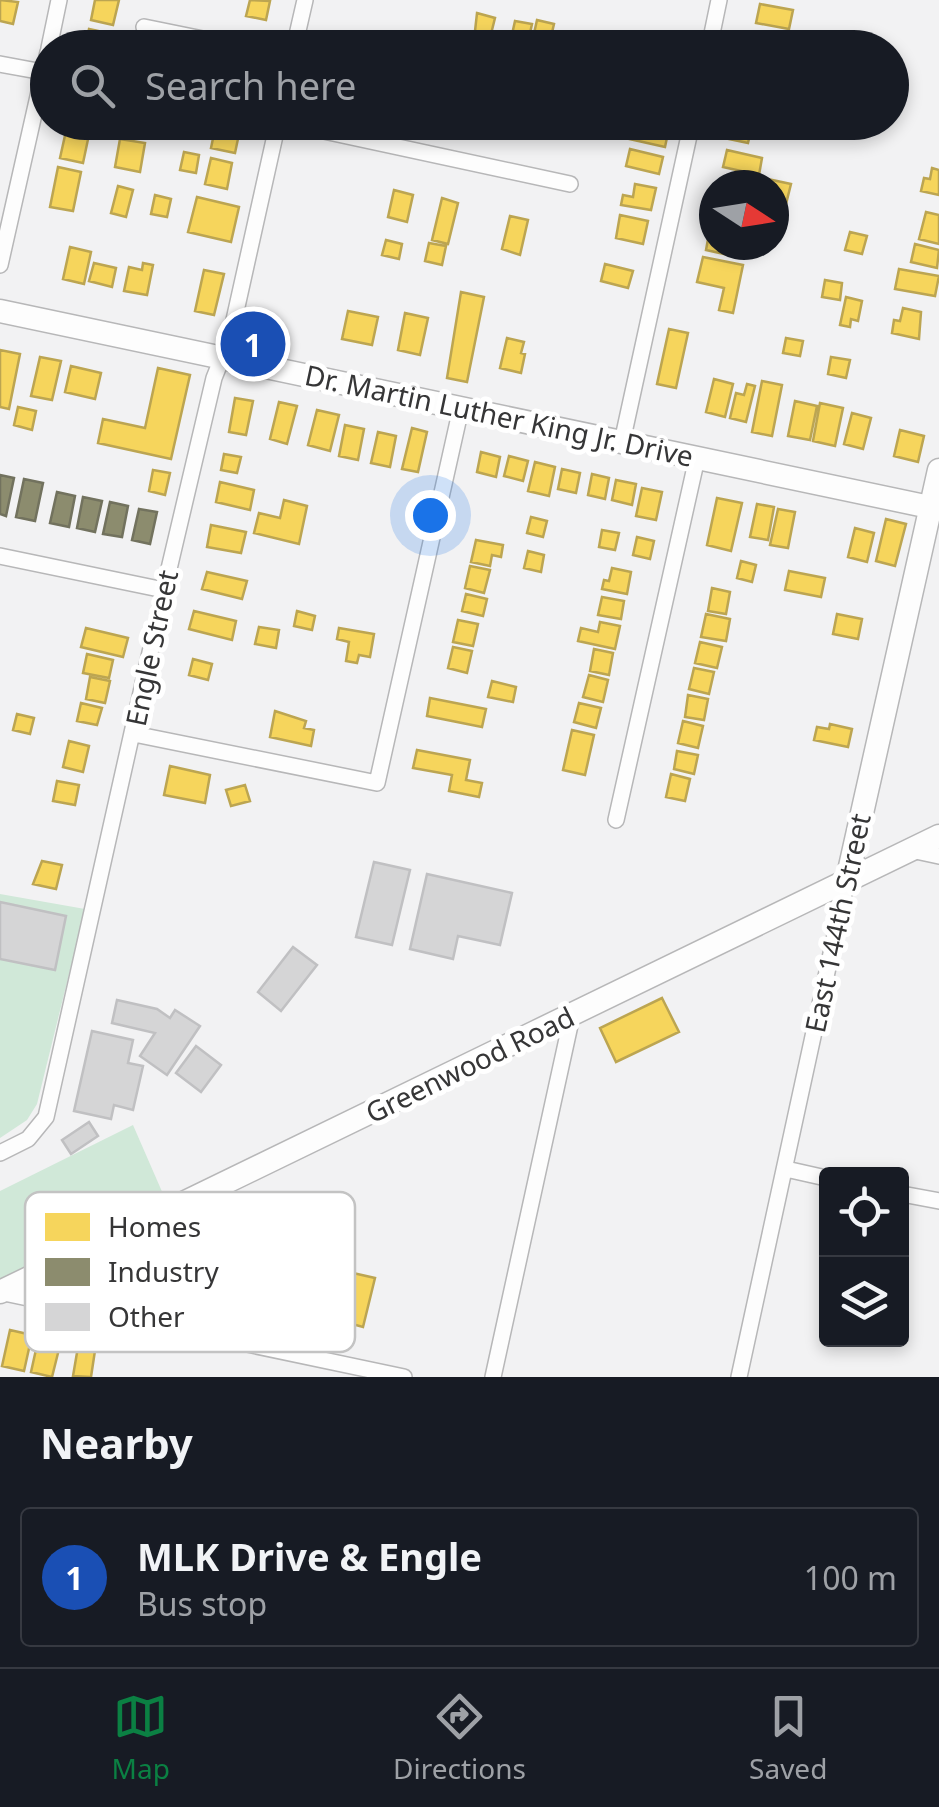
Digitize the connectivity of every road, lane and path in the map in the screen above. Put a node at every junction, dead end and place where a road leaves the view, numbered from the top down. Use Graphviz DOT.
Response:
graph roads {
  1 [pos="59,0"];
  2 [pos="304,0"];
  3 [pos="720,0"];
  4 [pos="144,28"];
  5 [pos="52,30"];
  6 [pos="154,30"];
  7 [pos="298,30"];
  8 [pos="713,30"];
  9 [pos="0,64"];
  10 [pos="30,70"];
  11 [pos="30,131"];
  12 [pos="276,140"];
  13 [pos="364,140"];
  14 [pos="688,140"];
  15 [pos="570,184"];
  16 [pos="0,266"];
  17 [pos="0,311"];
  18 [pos="222,358"];
  19 [pos="461,408"];
  20 [pos="622,442"];
  21 [pos="697,458"];
  22 [pos="939,470"];
  23 [pos="935,508"];
  24 [pos="0,556"];
  25 [pos="164,590"];
  26 [pos="134,734"];
  27 [pos="616,820"];
  28 [pos="939,836"];
  29 [pos="911,850"];
  30 [pos="939,856"];
  31 [pos="847,880"];
  32 [pos="572,1016"];
  33 [pos="0,1152"];
  34 [pos="786,1169"];
  35 [pos="819,1176"];
  36 [pos="207,1192"];
  37 [pos="909,1196"];
  38 [pos="939,1202"];
  39 [pos="25,1280"];
  40 [pos="0,1292"];
  41 [pos="25,1297"];
  42 [pos="285,1352"];
  43 [pos="404,1377"];
  44 [pos="493,1377"];
  45 [pos="739,1377"];
  1 -- 5 [label="street"];
  2 -- 7 [label="street"];
  3 -- 8 [label="street"];
  4 -- 6 [label="street"];
  9 -- 10 [label="street"];
  11 -- 16 [label="street"];
  12 -- 18 [label="street, Engle Street"];
  13 -- 15 [label="street"];
  14 -- 20 [label="street"];
  17 -- 18 [label="street, Dr. Martin Luther King Jr. Drive"];
  18 -- 19 [label="street, Dr. Martin Luther King Jr. Drive"];
  18 -- 25 [label="street, Engle Street"];
  19 -- 20 [label="street, Dr. Martin Luther King Jr. Drive"];
  19 -- 26 [label="street"];
  20 -- 21 [label="street, Dr. Martin Luther King Jr. Drive"];
  21 -- 23 [label="street, Dr. Martin Luther King Jr. Drive"];
  21 -- 27 [label="street"];
  22 -- 23 [label="street, East 144th Street"];
  23 -- 31 [label="street, East 144th Street"];
  24 -- 25 [label="street"];
  25 -- 26 [label="street, Engle Street"];
  26 -- 33 [label="street, Engle Street"];
  28 -- 29 [label="street, Greenwood Road"];
  29 -- 30 [label="street"];
  29 -- 31 [label="street, Greenwood Road"];
  31 -- 32 [label="street, Greenwood Road"];
  31 -- 34 [label="street, East 144th Street"];
  32 -- 36 [label="street, Greenwood Road"];
  32 -- 44 [label="street"];
  34 -- 35 [label="street"];
  34 -- 45 [label="street, East 144th Street"];
  37 -- 38 [label="street"];
  39 -- 40 [label="street, Greenwood Road"];
  40 -- 41 [label="street"];
  42 -- 43 [label="street"];
}
